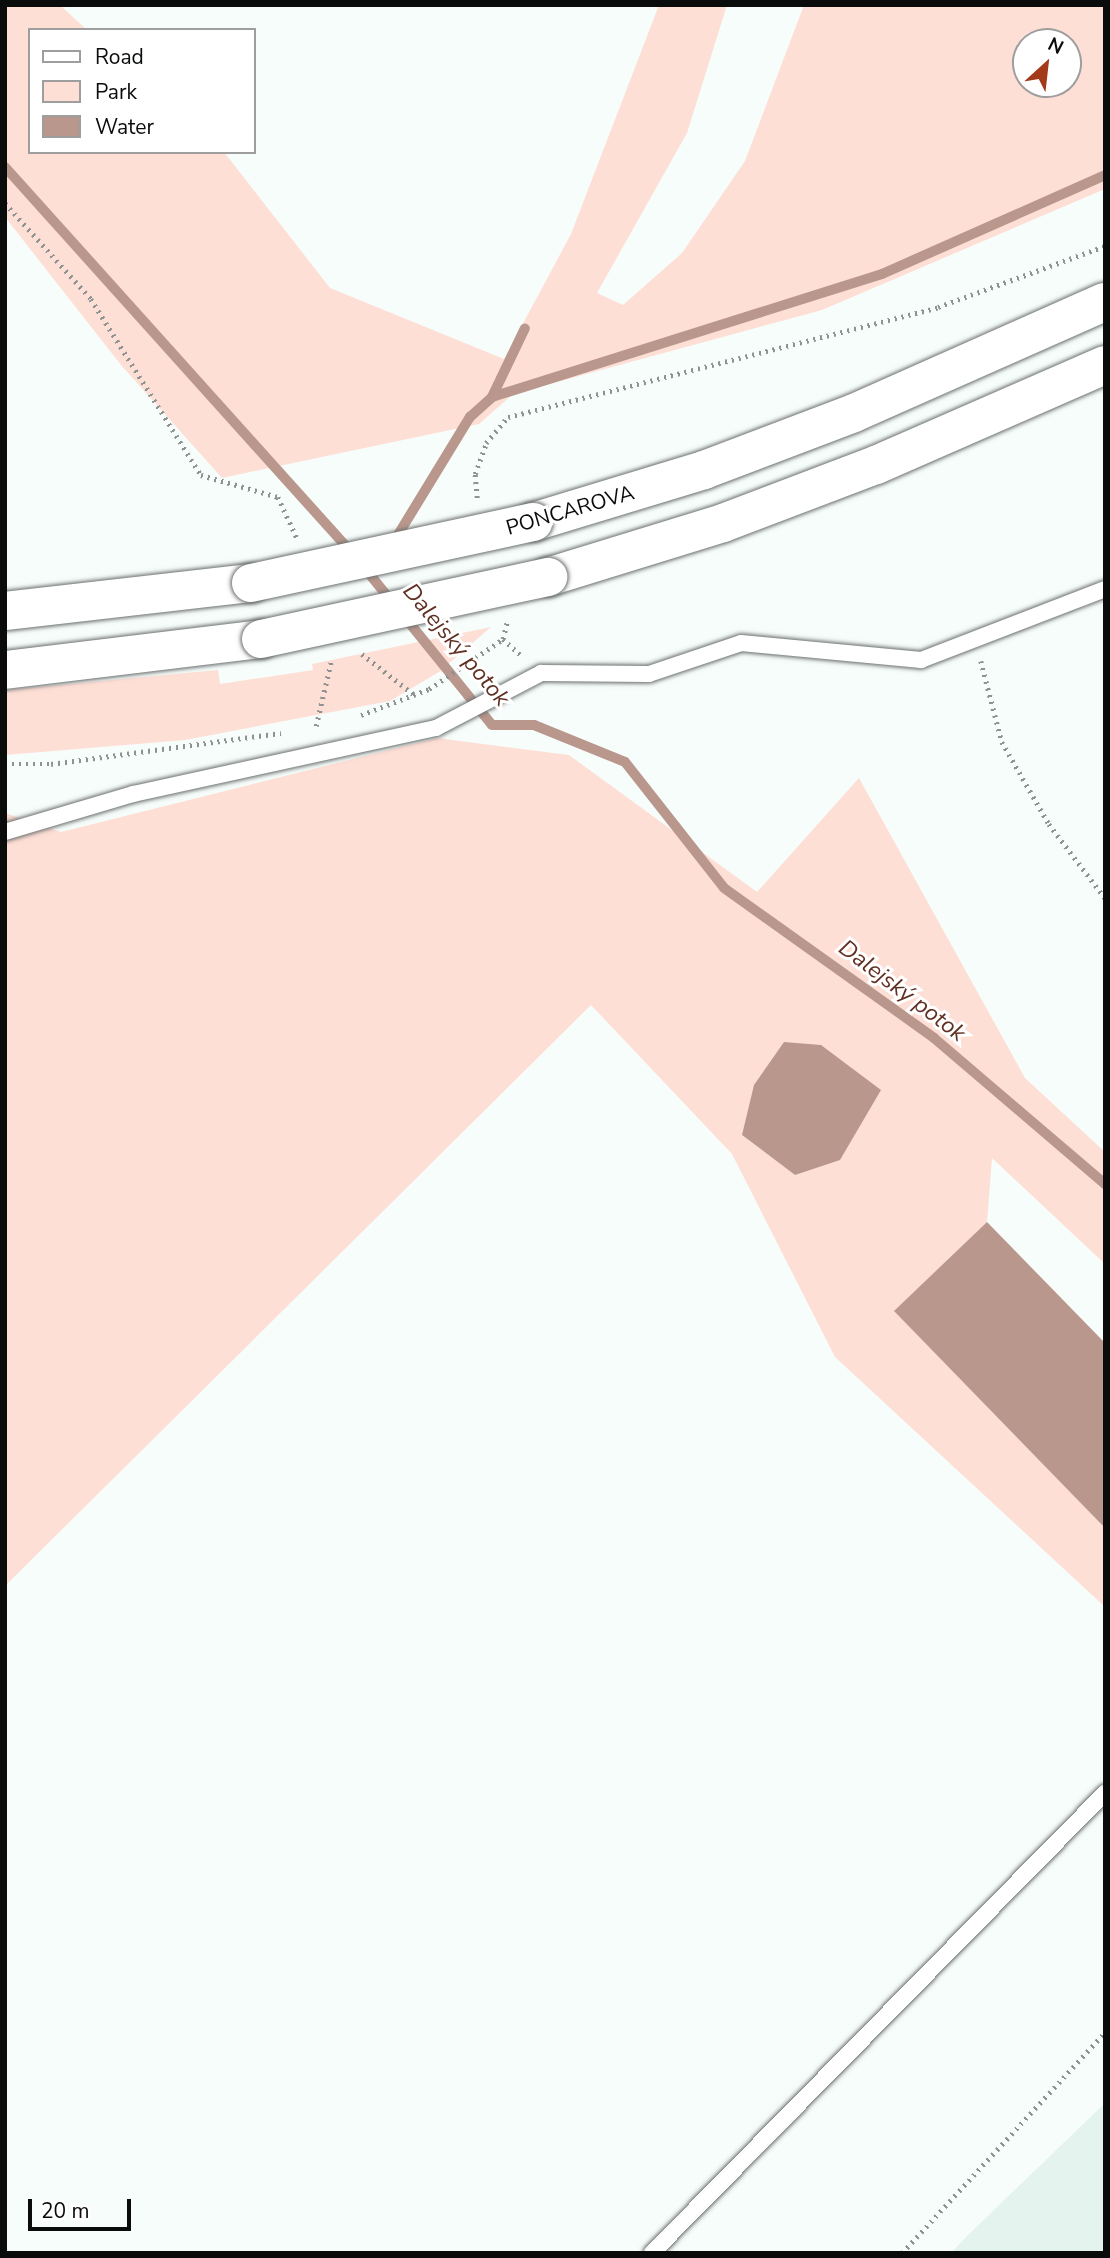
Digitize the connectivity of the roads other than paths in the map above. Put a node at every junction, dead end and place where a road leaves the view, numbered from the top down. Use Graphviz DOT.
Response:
graph roads {
  1 [pos="1105,302"];
  2 [pos="1105,365"];
  3 [pos="1105,589"];
  4 [pos="5,611"];
  5 [pos="5,670"];
  6 [pos="5,832"];
  7 [pos="1105,1793"];
  8 [pos="652,2253"];
  1 -- 4 [label="main road, PONCAROVA, bridge"];
  2 -- 5 [label="main road, bridge"];
  3 -- 6 [label="lane"];
  7 -- 8 [label="lane"];
}
